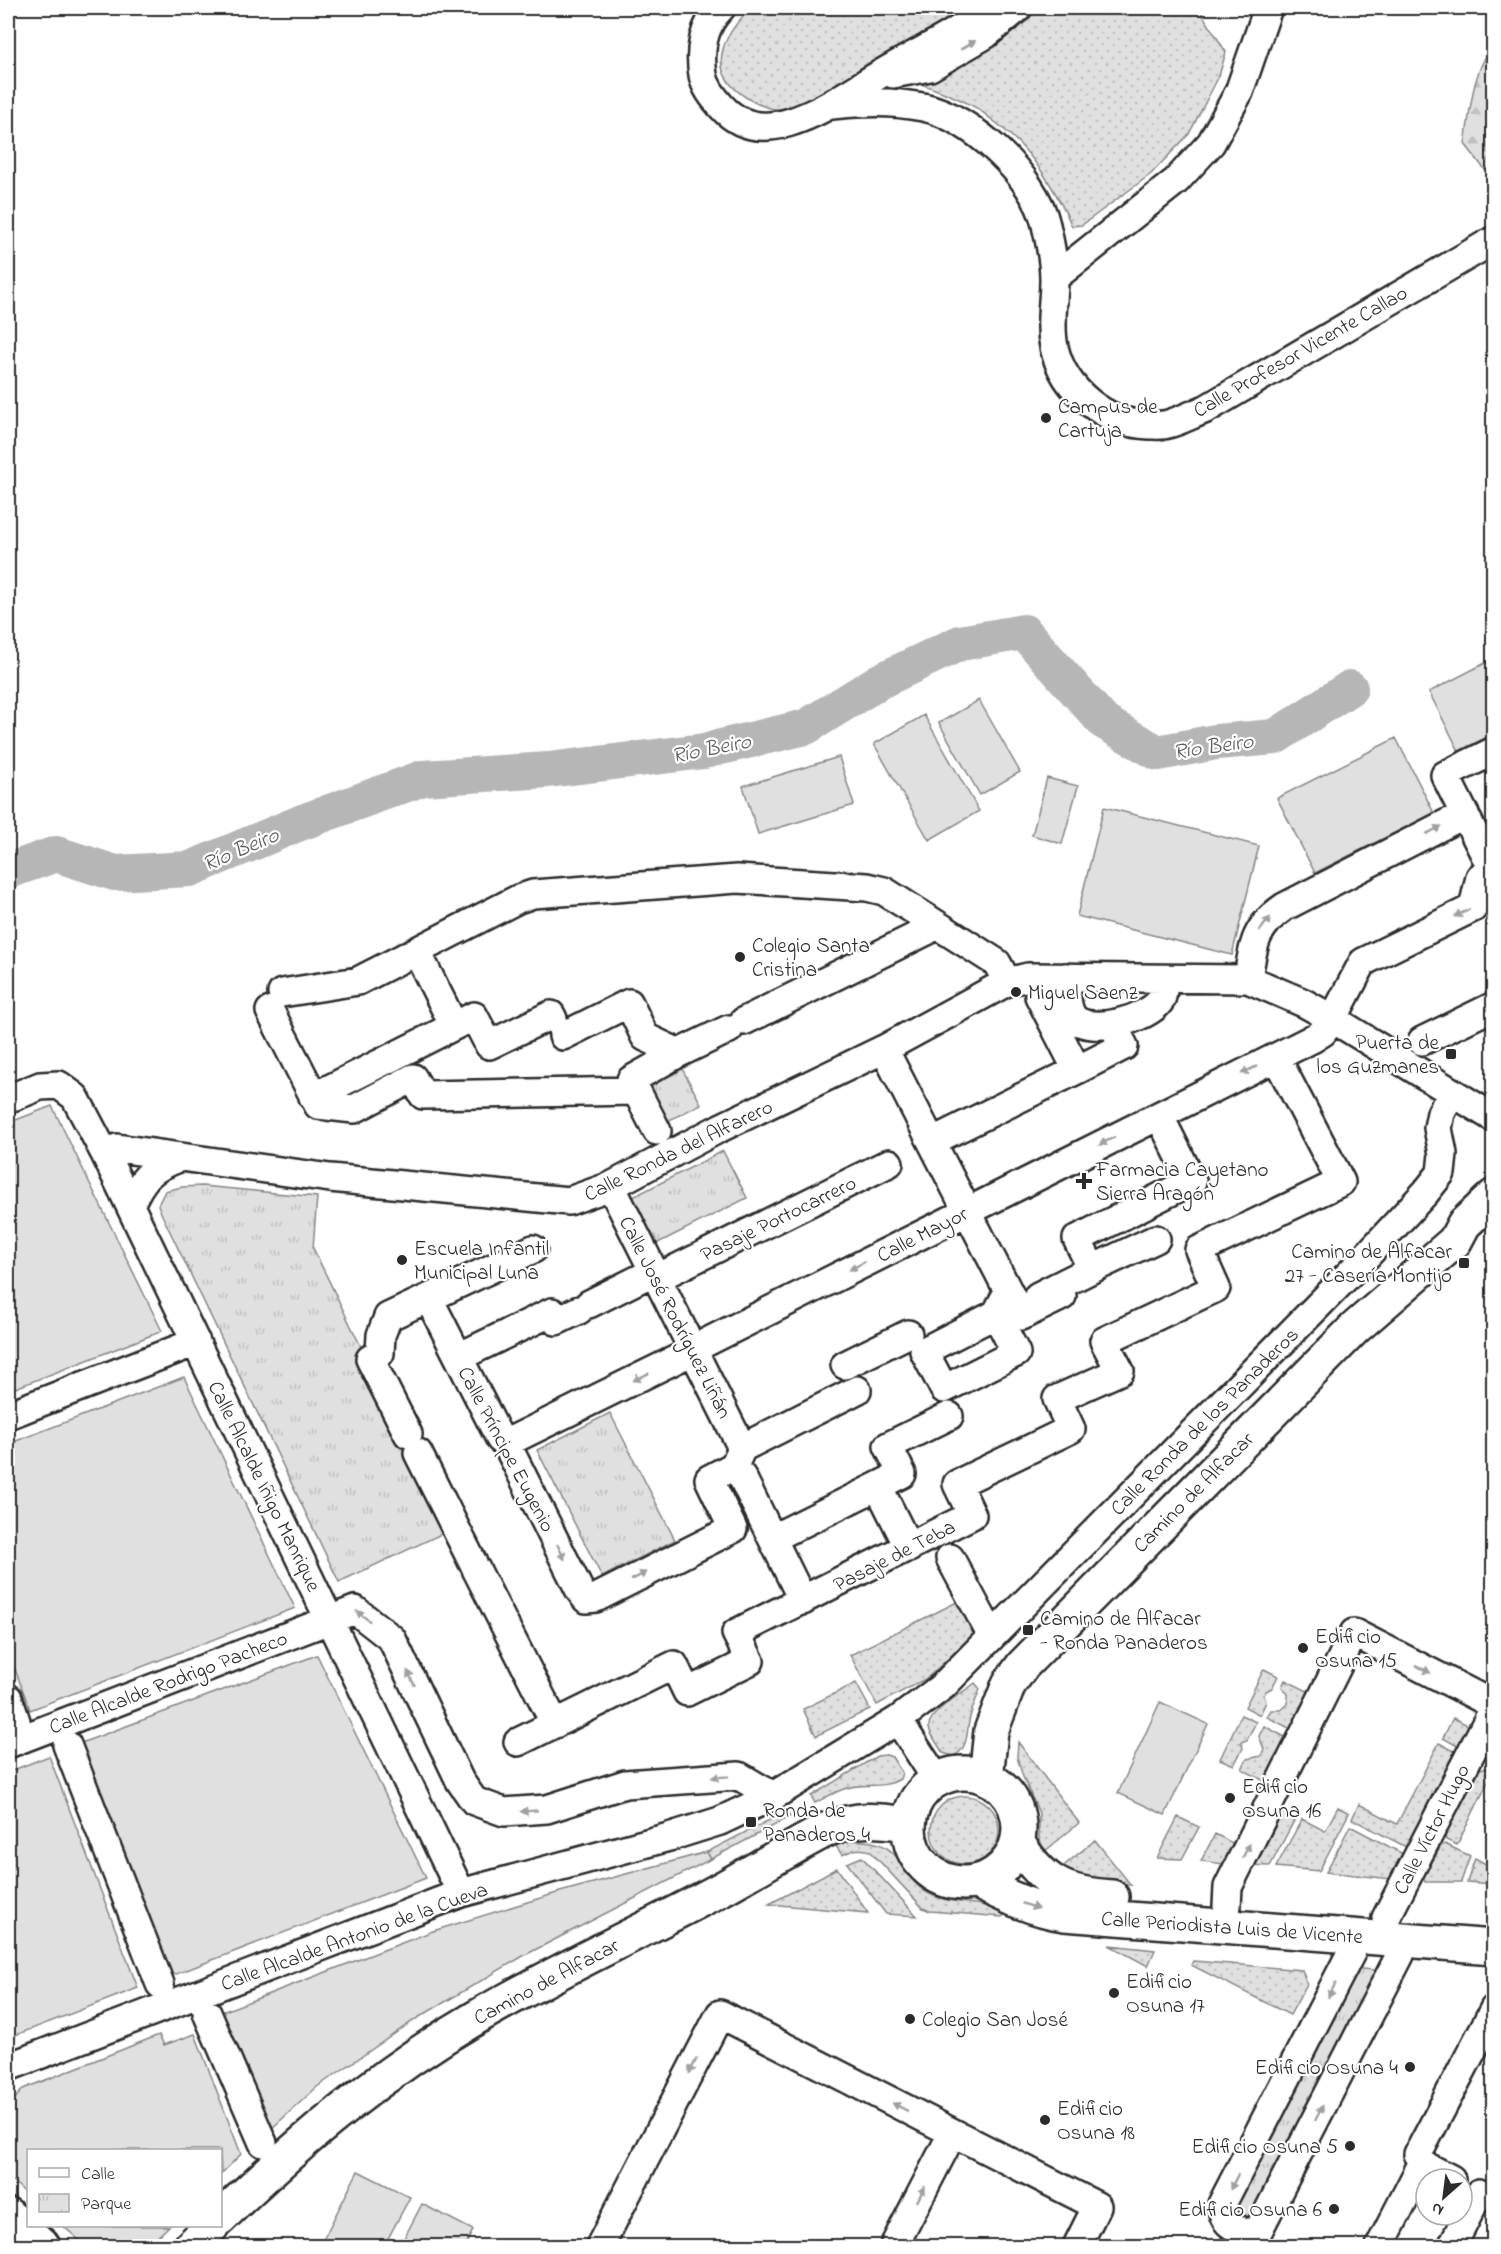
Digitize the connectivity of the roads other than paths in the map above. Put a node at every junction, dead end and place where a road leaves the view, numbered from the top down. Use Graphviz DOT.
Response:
graph roads {
  1 [pos="721,8"];
  2 [pos="989,8"];
  3 [pos="1018,8"];
  4 [pos="1268,8"];
  5 [pos="874,77"];
  6 [pos="832,105"];
  7 [pos="1494,240"];
  8 [pos="1054,278"];
  9 [pos="1494,751"];
  10 [pos="1465,814"];
  11 [pos="1493,868"];
  12 [pos="927,931"];
  13 [pos="421,960"];
  14 [pos="1066,977"];
  15 [pos="1163,979"];
  16 [pos="1248,979"];
  17 [pos="1007,982"];
  18 [pos="1039,996"];
  19 [pos="1494,1006"];
  20 [pos="1334,1019"];
  21 [pos="454,1026"];
  22 [pos="1117,1033"];
  23 [pos="1422,1041"];
  24 [pos="884,1049"];
  25 [pos="679,1053"];
  26 [pos="1279,1063"];
  27 [pos="1077,1070"];
  28 [pos="635,1091"];
  29 [pos="1452,1093"];
  30 [pos="314,1097"];
  31 [pos="8,1099"];
  32 [pos="1494,1118"];
  33 [pos="1161,1119"];
  34 [pos="657,1131"];
  35 [pos="943,1136"];
  36 [pos="105,1154"];
  37 [pos="178,1158"];
  38 [pos="889,1162"];
  39 [pos="611,1186"];
  40 [pos="1494,1196"];
  41 [pos="130,1205"];
  42 [pos="967,1211"];
  43 [pos="1494,1219"];
  44 [pos="1156,1239"];
  45 [pos="1455,1241"];
  46 [pos="533,1249"];
  47 [pos="1092,1269"];
  48 [pos="1062,1296"];
  49 [pos="425,1301"];
  50 [pos="1010,1302"];
  51 [pos="908,1334"];
  52 [pos="196,1342"];
  53 [pos="693,1351"];
  54 [pos="469,1352"];
  55 [pos="845,1365"];
  56 [pos="857,1390"];
  57 [pos="8,1415"];
  58 [pos="949,1416"];
  59 [pos="506,1443"];
  60 [pos="742,1448"];
  61 [pos="742,1477"];
  62 [pos="878,1486"];
  63 [pos="773,1538"];
  64 [pos="909,1548"];
  65 [pos="950,1558"];
  66 [pos="803,1601"];
  67 [pos="329,1619"];
  68 [pos="987,1627"];
  69 [pos="1494,1706"];
  70 [pos="898,1720"];
  71 [pos="10,1721"];
  72 [pos="555,1724"];
  73 [pos="518,1743"];
  74 [pos="67,1745"];
  75 [pos="986,1778"];
  76 [pos="937,1780"];
  77 [pos="772,1796"];
  78 [pos="909,1824"];
  79 [pos="1018,1844"];
  80 [pos="977,1882"];
  81 [pos="461,1893"];
  82 [pos="1227,1906"];
  83 [pos="1494,1927"];
  84 [pos="1394,1929"];
  85 [pos="1353,1936"];
  86 [pos="1494,1947"];
  87 [pos="160,1984"];
  88 [pos="1494,2009"];
  89 [pos="207,2013"];
  90 [pos="8,2067"];
  91 [pos="952,2134"];
  92 [pos="263,2143"];
  93 [pos="1420,2159"];
  94 [pos="1432,2167"];
  95 [pos="1478,2193"];
  96 [pos="8,2215"];
  97 [pos="222,2216"];
  98 [pos="211,2227"];
  99 [pos="1263,2242"];
  100 [pos="43,2247"];
  101 [pos="190,2247"];
  102 [pos="600,2247"];
  103 [pos="894,2247"];
  104 [pos="1077,2247"];
  105 [pos="1380,2247"];
  106 [pos="1452,2247"];
  1 -- 6 [label="street"];
  2 -- 5 [label="street"];
  5 -- 3 [label="street, one-way"];
  4 -- 8 [label="street"];
  5 -- 6 [label="street"];
  6 -- 8 [label="street, Calle Profesor Vicente Callao"];
  7 -- 8 [label="street, Calle Profesor Vicente Callao"];
  9 -- 10 [label="street"];
  10 -- 11 [label="street"];
  16 -- 10 [label="street, one-way"];
  11 -- 20 [label="street, one-way"];
  12 -- 25 [label="street"];
  13 -- 21 [label="street"];
  14 -- 15 [label="street, Calle Ronda del Alfarero"];
  14 -- 15 [label="street"];
  14 -- 17 [label="street, Calle Ronda del Alfarero"];
  15 -- 16 [label="street, Calle Ronda del Alfarero"];
  16 -- 20 [label="street"];
  17 -- 24 [label="street, Calle Ronda del Alfarero"];
  17 -- 30 [label="street"];
  18 -- 27 [label="street"];
  19 -- 23 [label="street"];
  20 -- 29 [label="street"];
  20 -- 42 [label="street, Calle Mayor, one-way"];
  21 -- 25 [label="street"];
  21 -- 30 [label="street"];
  22 -- 27 [label="street"];
  24 -- 39 [label="street, Calle Ronda del Alfarero"];
  24 -- 42 [label="street"];
  25 -- 28 [label="street"];
  26 -- 64 [label="street, Pasaje de Teba"];
  27 -- 35 [label="street"];
  28 -- 30 [label="street"];
  28 -- 34 [label="street"];
  29 -- 32 [label="street"];
  29 -- 70 [label="street, Calle Ronda de los Panaderos"];
  31 -- 36 [label="street, Calle Alcalde Iñigo Manrique"];
  33 -- 47 [label="street"];
  36 -- 37 [label="street, Calle Ronda del Alfarero"];
  36 -- 41 [label="street, Calle Alcalde Iñigo Manrique"];
  37 -- 39 [label="street, Calle Ronda del Alfarero"];
  37 -- 41 [label="street"];
  38 -- 54 [label="street, Pasaje Portocarrero"];
  39 -- 53 [label="street, Calle José Rodríguez Liñán"];
  40 -- 45 [label="main road, Camino de Alfacar"];
  41 -- 52 [label="street, Calle Alcalde Iñigo Manrique"];
  42 -- 50 [label="street"];
  42 -- 53 [label="street, Calle Mayor, one-way"];
  43 -- 45 [label="main road, Camino de Alfacar"];
  44 -- 47 [label="street"];
  45 -- 75 [label="main road, Camino de Alfacar"];
  46 -- 49 [label="street"];
  47 -- 50 [label="street"];
  48 -- 50 [label="street"];
  49 -- 59 [label="street, Calle Príncipe Eugenio"];
  49 -- 72 [label="street"];
  51 -- 55 [label="street"];
  52 -- 57 [label="street"];
  52 -- 67 [label="street, Calle Alcalde Iñigo Manrique"];
  53 -- 59 [label="street, Calle Mayor, one-way"];
  53 -- 60 [label="street, Calle José Rodríguez Liñán"];
  56 -- 60 [label="street"];
  58 -- 62 [label="street"];
  59 -- 60 [label="street, Calle Príncipe Eugenio, one-way"];
  61 -- 63 [label="street"];
  62 -- 63 [label="street"];
  62 -- 64 [label="street"];
  63 -- 66 [label="street"];
  64 -- 66 [label="street, Pasaje de Teba"];
  65 -- 68 [label="street"];
  66 -- 72 [label="street, Pasaje de Teba"];
  67 -- 71 [label="street, Calle Alcalde Rodrigo Pacheco"];
  77 -- 67 [label="street, one-way"];
  67 -- 81 [label="street, Calle Alcalde Iñigo Manrique"];
  82 -- 69 [label="street, one-way"];
  69 -- 84 [label="street, Calle Víctor Hugo"];
  70 -- 76 [label="street"];
  70 -- 77 [label="street, Calle Ronda de los Panaderos"];
  72 -- 73 [label="street, Pasaje de Teba"];
  74 -- 87 [label="street"];
  75 -- 76 [label="main road"];
  75 -- 79 [label="main road"];
  76 -- 78 [label="main road"];
  77 -- 81 [label="street, Calle Alcalde Antonio de la Cueva"];
  78 -- 80 [label="main road"];
  78 -- 97 [label="main road, Camino de Alfacar"];
  79 -- 80 [label="main road"];
  79 -- 82 [label="main road, Calle Periodista Luis de Vicente"];
  80 -- 85 [label="main road, Calle Periodista Luis de Vicente, one-way"];
  81 -- 90 [label="street, Calle Alcalde Antonio de la Cueva"];
  82 -- 84 [label="main road, Calle Periodista Luis de Vicente"];
  83 -- 84 [label="main road, Calle Periodista Luis de Vicente"];
  84 -- 85 [label="main road, Calle Periodista Luis de Vicente"];
  84 -- 86 [label="main road, Calle Periodista Luis de Vicente"];
  99 -- 84 [label="street, Calle Víctor Hugo, one-way"];
  85 -- 99 [label="street, one-way"];
  88 -- 93 [label="street"];
  89 -- 92 [label="street"];
  91 -- 102 [label="street, one-way"];
  103 -- 91 [label="street, one-way"];
  91 -- 104 [label="street"];
  93 -- 94 [label="street"];
  93 -- 105 [label="street"];
  95 -- 106 [label="street"];
  96 -- 100 [label="main road"];
  98 -- 101 [label="main road"];
}
